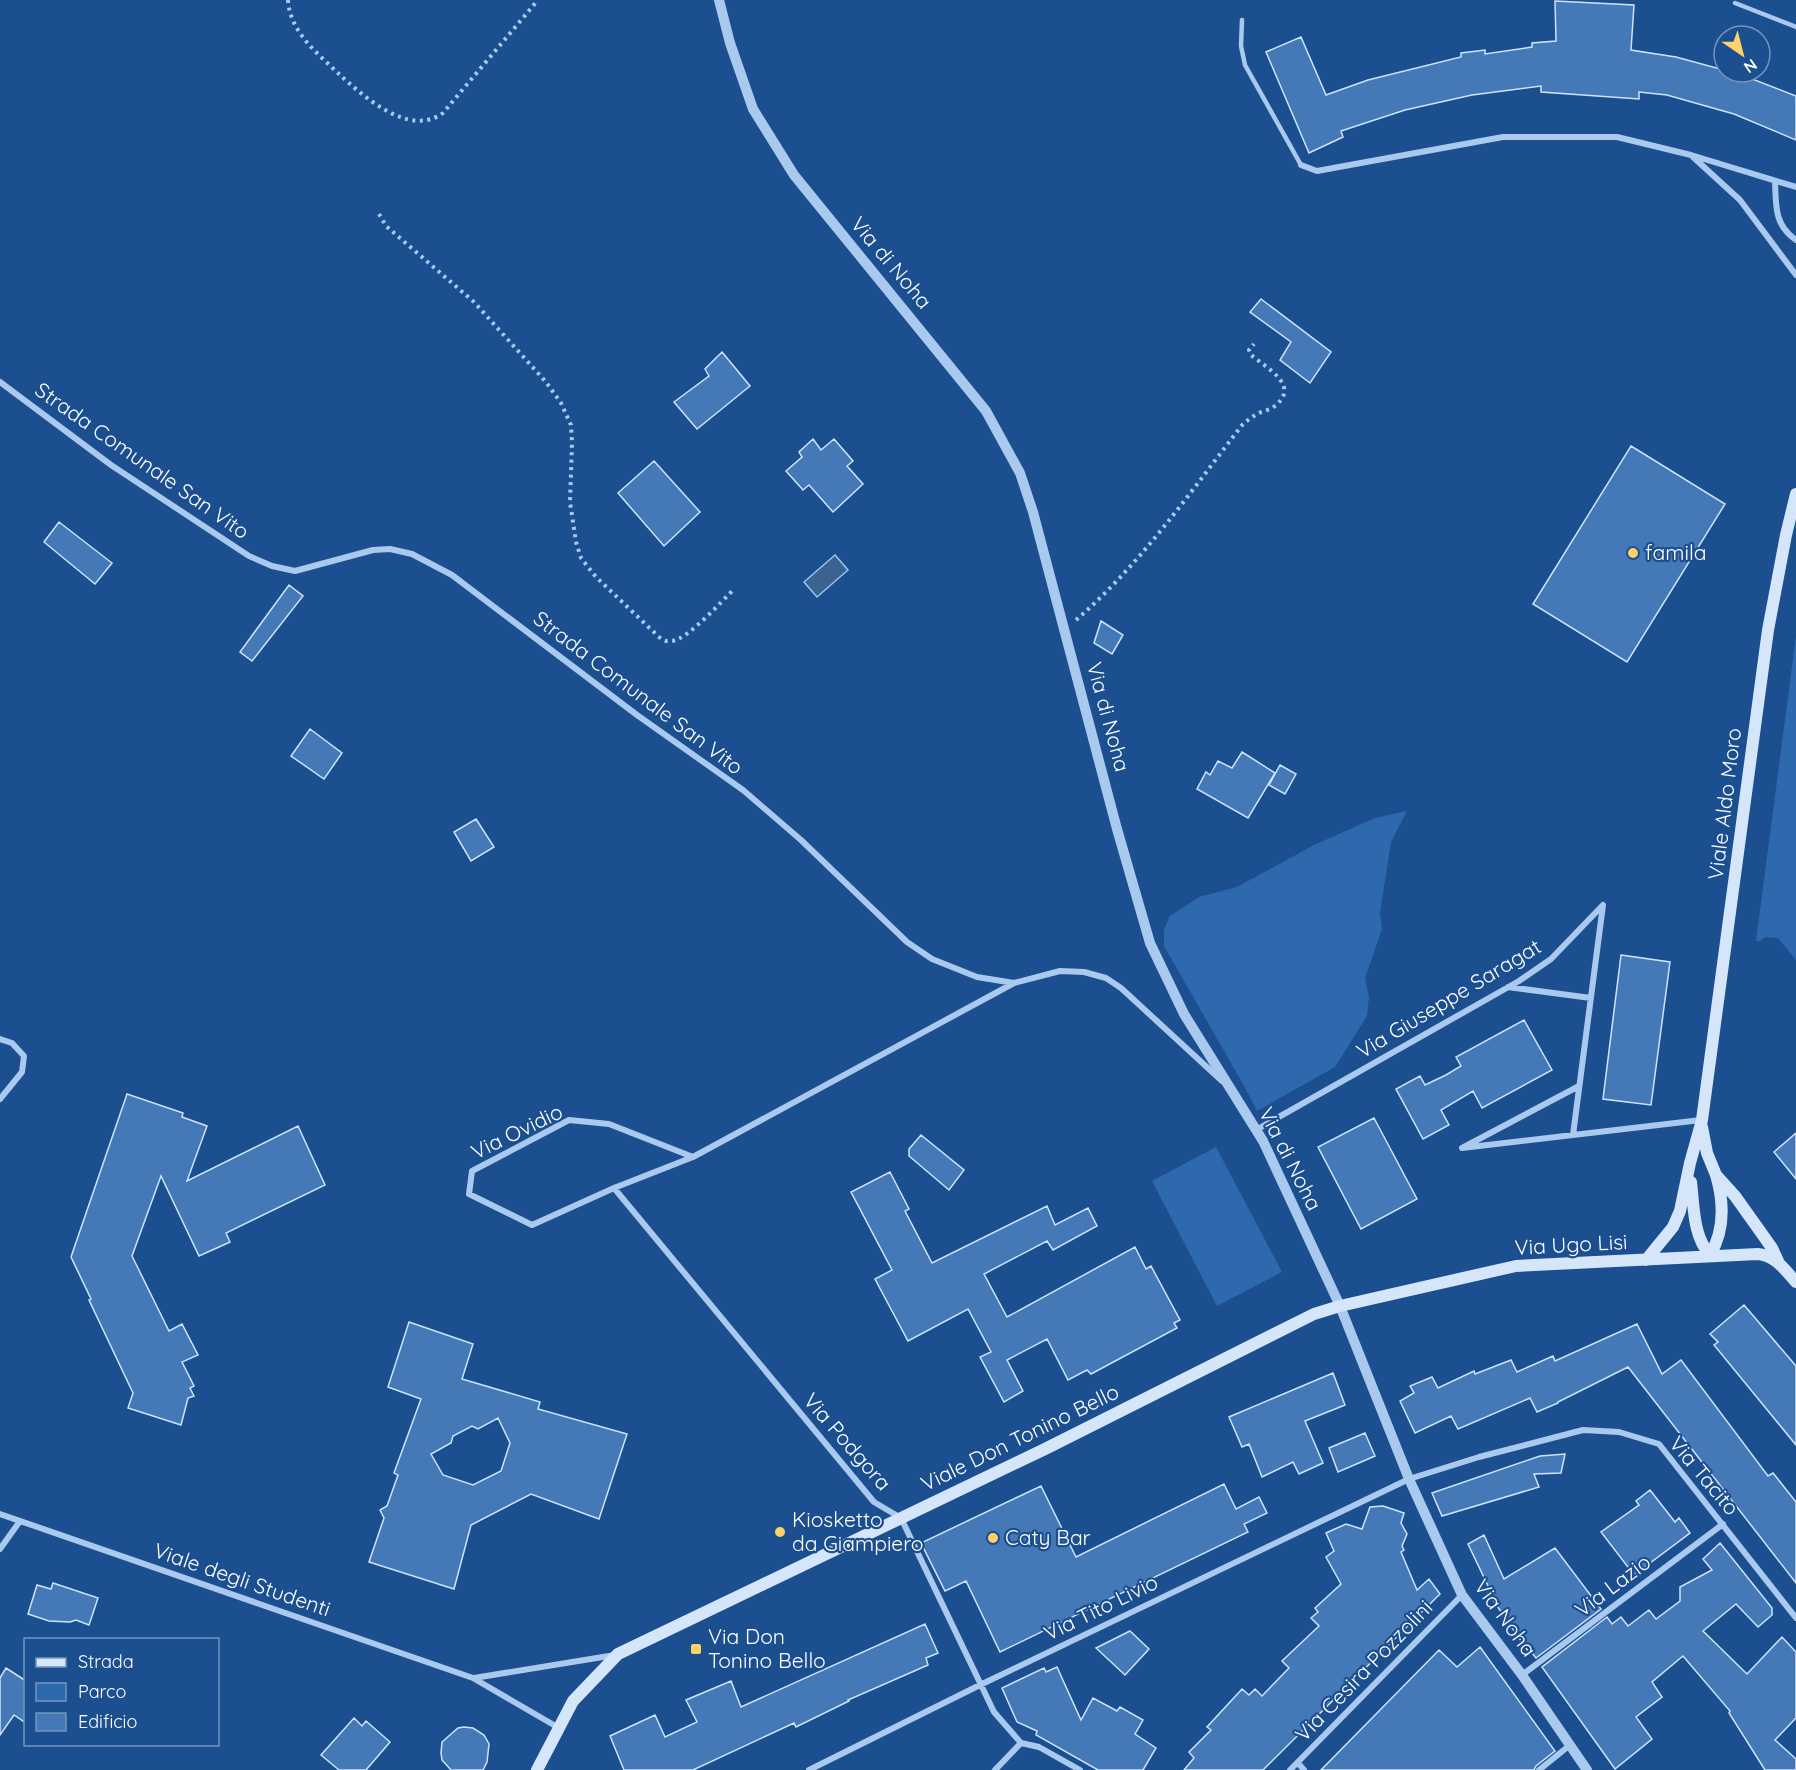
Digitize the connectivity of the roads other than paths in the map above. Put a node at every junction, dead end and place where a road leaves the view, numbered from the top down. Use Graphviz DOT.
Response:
graph roads {
  1 [pos="719,0"];
  2 [pos="1735,3"];
  3 [pos="1242,20"];
  4 [pos="1796,27"];
  5 [pos="1691,155"];
  6 [pos="1301,165"];
  7 [pos="1775,181"];
  8 [pos="1796,187"];
  9 [pos="1796,240"];
  10 [pos="1796,275"];
  11 [pos="0,382"];
  12 [pos="1796,494"];
  13 [pos="1014,983"];
  14 [pos="1508,987"];
  15 [pos="1591,998"];
  16 [pos="0,1039"];
  17 [pos="1226,1085"];
  18 [pos="1580,1086"];
  19 [pos="0,1099"];
  20 [pos="1702,1120"];
  21 [pos="1256,1130"];
  22 [pos="1573,1135"];
  23 [pos="693,1157"];
  24 [pos="1690,1163"];
  25 [pos="1716,1174"];
  26 [pos="614,1188"];
  27 [pos="1710,1255"];
  28 [pos="1646,1260"];
  29 [pos="1778,1261"];
  30 [pos="1796,1282"];
  31 [pos="1340,1305"];
  32 [pos="1409,1479"];
  33 [pos="0,1514"];
  34 [pos="901,1518"];
  35 [pos="20,1521"];
  36 [pos="1723,1524"];
  37 [pos="0,1549"];
  38 [pos="1462,1595"];
  39 [pos="1796,1618"];
  40 [pos="618,1654"];
  41 [pos="1522,1675"];
  42 [pos="473,1678"];
  43 [pos="980,1685"];
  44 [pos="559,1728"];
  45 [pos="1021,1743"];
  46 [pos="1570,1745"];
  47 [pos="1298,1763"];
  48 [pos="537,1770"];
  49 [pos="809,1770"];
  50 [pos="995,1770"];
  51 [pos="1080,1770"];
  52 [pos="1290,1770"];
  53 [pos="1304,1770"];
  54 [pos="1539,1770"];
  55 [pos="1587,1770"];
  1 -- 17 [label="street, Via di Noha"];
  2 -- 4 [label="lane"];
  3 -- 6 [label="lane"];
  5 -- 6 [label="street"];
  5 -- 7 [label="street"];
  5 -- 10 [label="street"];
  7 -- 8 [label="street"];
  7 -- 9 [label="street"];
  11 -- 13 [label="street, Strada Comunale San Vito"];
  12 -- 20 [label="main road, Viale Aldo Moro"];
  13 -- 17 [label="street, Strada Comunale San Vito"];
  13 -- 23 [label="street, Via Ovidio"];
  14 -- 15 [label="street"];
  14 -- 15 [label="street, Via Giuseppe Saragat"];
  14 -- 21 [label="street, Via Giuseppe Saragat"];
  15 -- 18 [label="street, Via Giuseppe Saragat"];
  16 -- 19 [label="street"];
  17 -- 21 [label="street, Via di Noha"];
  18 -- 22 [label="street, Via Giuseppe Saragat"];
  18 -- 22 [label="street"];
  20 -- 22 [label="street"];
  20 -- 24 [label="main road, Viale Aldo Moro"];
  20 -- 25 [label="main road, Viale Aldo Moro"];
  21 -- 31 [label="street, Via di Noha"];
  23 -- 26 [label="street, Via Ovidio"];
  23 -- 26 [label="street, Via Ovidio"];
  24 -- 27 [label="main road, Viale Aldo Moro"];
  24 -- 28 [label="main road, Viale Aldo Moro"];
  25 -- 27 [label="main road, Viale Aldo Moro"];
  25 -- 29 [label="main road, Viale Aldo Moro"];
  26 -- 34 [label="street, Via Podgora"];
  27 -- 28 [label="main road, Via Ugo Lisi"];
  27 -- 29 [label="main road, Via Ugo Lisi"];
  28 -- 31 [label="main road, Via Ugo Lisi"];
  29 -- 30 [label="main road"];
  31 -- 32 [label="street, Via di Noha"];
  31 -- 34 [label="main road, Viale Don Tonino Bello"];
  32 -- 36 [label="street, Via Tacito"];
  32 -- 38 [label="street, Via Noha"];
  32 -- 43 [label="street, Via Tito Livio"];
  33 -- 35 [label="street, Viale degli Studenti"];
  34 -- 40 [label="main road, Viale Don Tonino Bello"];
  34 -- 43 [label="street"];
  35 -- 37 [label="street"];
  35 -- 42 [label="street, Viale degli Studenti"];
  36 -- 39 [label="street, Via Tacito"];
  36 -- 41 [label="street, Via Lazio"];
  38 -- 41 [label="street, Via Noha"];
  38 -- 47 [label="street, Via Cesira Pozzolini"];
  40 -- 42 [label="street"];
  40 -- 44 [label="main road, Viale Don Tonino Bello"];
  41 -- 46 [label="street, Via Noha"];
  42 -- 44 [label="street, Viale degli Studenti"];
  43 -- 45 [label="street"];
  43 -- 49 [label="street, Via Tito Livio"];
  44 -- 48 [label="main road, Viale Don Tonino Bello"];
  45 -- 50 [label="street"];
  45 -- 51 [label="street"];
  46 -- 54 [label="street"];
  46 -- 55 [label="street, Via Noha"];
  47 -- 52 [label="street, Via Cesira Pozzolini"];
  47 -- 53 [label="street"];
}
